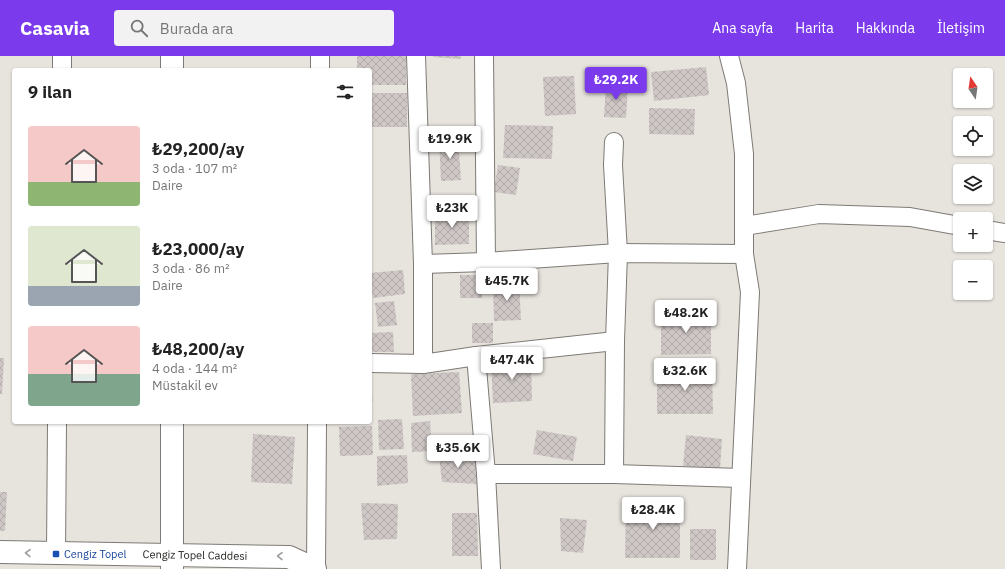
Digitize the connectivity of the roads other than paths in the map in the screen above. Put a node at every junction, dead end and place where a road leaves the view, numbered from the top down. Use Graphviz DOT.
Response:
graph roads {
  1 [pos="62,56"];
  2 [pos="172,56"];
  3 [pos="320,56"];
  4 [pos="416,56"];
  5 [pos="484,56"];
  6 [pos="729,56"];
  7 [pos="62,68"];
  8 [pos="172,68"];
  9 [pos="320,68"];
  10 [pos="614,142"];
  11 [pos="953,225"];
  12 [pos="744,226"];
  13 [pos="993,231"];
  14 [pos="1005,233"];
  15 [pos="618,253"];
  16 [pos="744,254"];
  17 [pos="486,262"];
  18 [pos="423,264"];
  19 [pos="615,341"];
  20 [pos="476,356"];
  21 [pos="372,363"];
  22 [pos="423,364"];
  23 [pos="57,424"];
  24 [pos="172,424"];
  25 [pos="317,424"];
  26 [pos="486,474"];
  27 [pos="614,474"];
  28 [pos="741,478"];
  29 [pos="0,552"];
  30 [pos="56,554"];
  31 [pos="172,562"];
  32 [pos="316,569"];
  33 [pos="491,569"];
  34 [pos="737,569"];
  1 -- 7 [label="street"];
  2 -- 8 [label="street"];
  3 -- 9 [label="street"];
  4 -- 18 [label="street"];
  5 -- 17 [label="street"];
  6 -- 12 [label="street"];
  10 -- 15 [label="street"];
  11 -- 12 [label="street"];
  12 -- 16 [label="street"];
  13 -- 14 [label="street"];
  15 -- 16 [label="street"];
  15 -- 17 [label="street"];
  15 -- 19 [label="street"];
  16 -- 28 [label="street"];
  17 -- 18 [label="street"];
  18 -- 22 [label="street"];
  19 -- 20 [label="street"];
  19 -- 27 [label="street"];
  20 -- 22 [label="street"];
  20 -- 26 [label="street"];
  21 -- 22 [label="street"];
  23 -- 30 [label="street"];
  24 -- 31 [label="street"];
  25 -- 32 [label="street"];
  26 -- 27 [label="street"];
  26 -- 33 [label="street"];
  27 -- 28 [label="street"];
  28 -- 34 [label="street"];
  30 -- 29 [label="street, Cengiz Topel Caddesi, one-way"];
  30 -- 31 [label="street, Cengiz Topel Caddesi"];
  32 -- 31 [label="street, Cengiz Topel Caddesi, one-way"];
}
